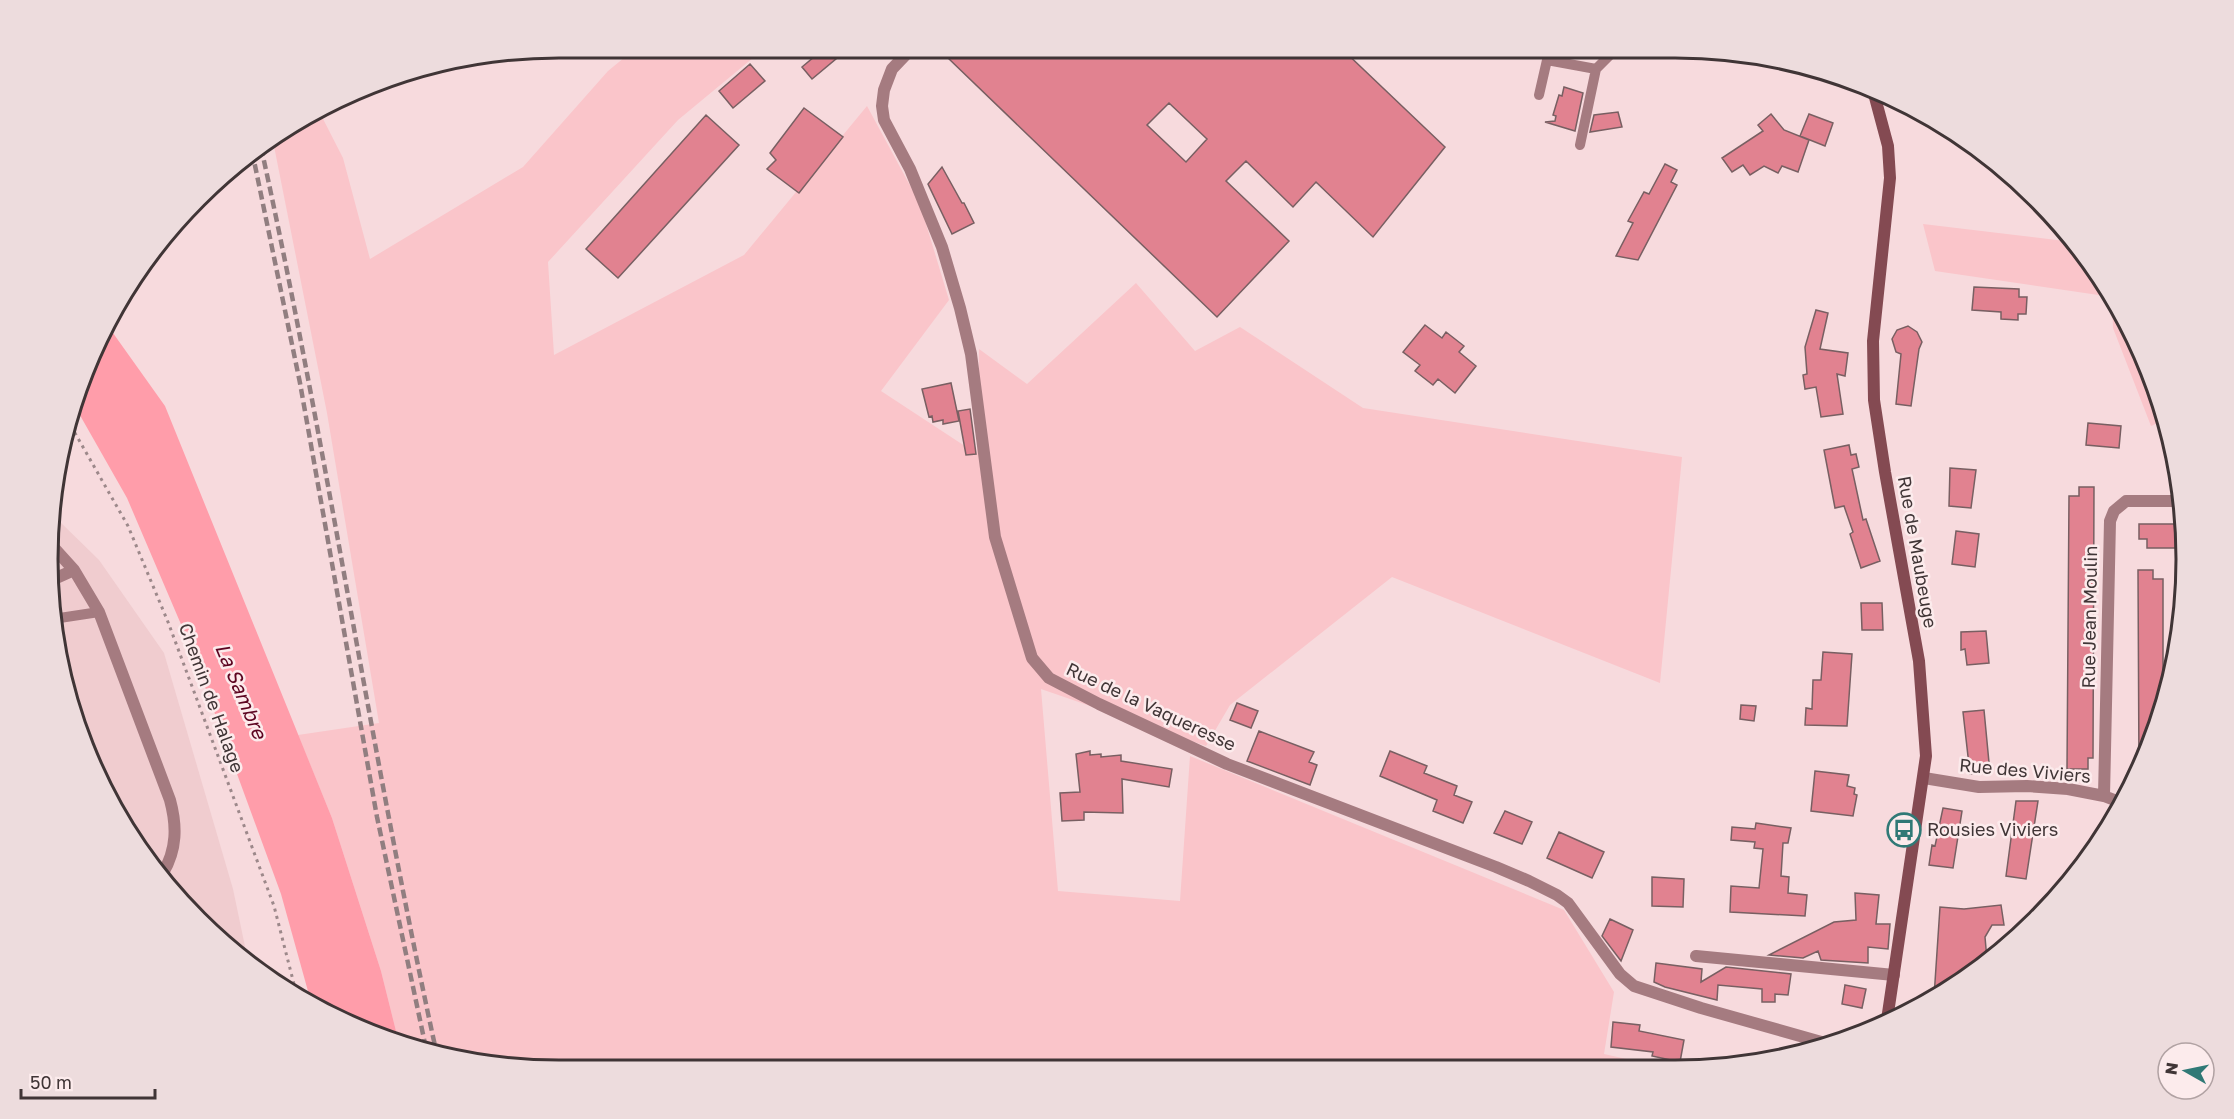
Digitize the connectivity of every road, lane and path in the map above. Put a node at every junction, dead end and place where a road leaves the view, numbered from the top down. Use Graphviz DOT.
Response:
graph roads {
  1 [pos="902,58"];
  2 [pos="1607,58"];
  3 [pos="1596,69"];
  4 [pos="1539,96"];
  5 [pos="1876,101"];
  6 [pos="1580,145"];
  7 [pos="75,434"];
  8 [pos="2172,501"];
  9 [pos="58,553"];
  10 [pos="74,570"];
  11 [pos="59,577"];
  12 [pos="99,612"];
  13 [pos="62,618"];
  14 [pos="1924,778"];
  15 [pos="2104,796"];
  16 [pos="2114,800"];
  17 [pos="165,868"];
  18 [pos="1696,956"];
  19 [pos="1894,975"];
  20 [pos="295,984"];
  21 [pos="1888,1012"];
  22 [pos="1815,1040"];
  1 -- 22 [label="street, Rue de la Vaqueresse"];
  2 -- 3 [label="lane"];
  3 -- 4 [label="lane"];
  3 -- 6 [label="lane"];
  5 -- 14 [label="street, Rue de Maubeuge"];
  7 -- 20 [label="path, Chemin de Halage"];
  8 -- 15 [label="street, Rue Jean Moulin"];
  9 -- 10 [label="street"];
  10 -- 11 [label="street"];
  10 -- 12 [label="street"];
  12 -- 13 [label="lane"];
  12 -- 17 [label="street"];
  14 -- 15 [label="street, Rue des Viviers"];
  14 -- 19 [label="street, Rue de Maubeuge"];
  15 -- 16 [label="street, Rue des Viviers"];
  18 -- 19 [label="street"];
  19 -- 21 [label="street, Rue de Maubeuge"];
}
